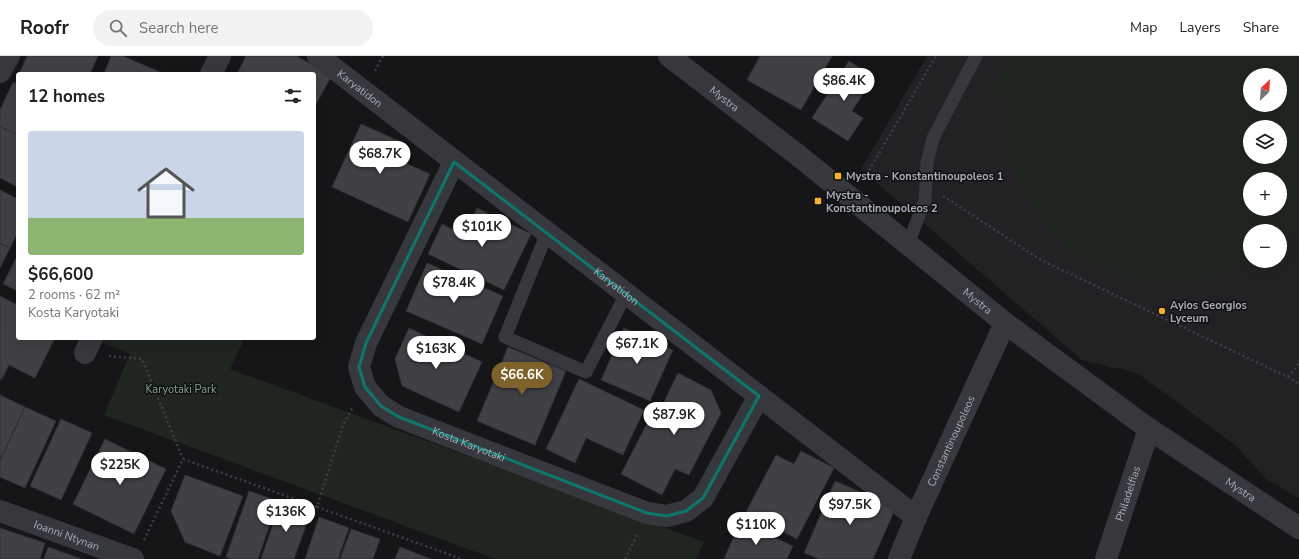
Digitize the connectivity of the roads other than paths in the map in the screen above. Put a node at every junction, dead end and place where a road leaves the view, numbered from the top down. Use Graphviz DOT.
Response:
graph roads {
  1 [pos="9,56"];
  2 [pos="220,56"];
  3 [pos="318,56"];
  4 [pos="669,56"];
  5 [pos="976,56"];
  6 [pos="0,72"];
  7 [pos="212,72"];
  8 [pos="454,162"];
  9 [pos="547,233"];
  10 [pos="908,244"];
  11 [pos="626,294"];
  12 [pos="1005,323"];
  13 [pos="759,396"];
  14 [pos="1149,429"];
  15 [pos="0,511"];
  16 [pos="916,517"];
  17 [pos="1299,528"];
  18 [pos="138,552"];
  19 [pos="899,559"];
  20 [pos="1106,559"];
  1 -- 6 [label="street"];
  2 -- 7 [label="street"];
  3 -- 8 [label="street, Karyatidon"];
  4 -- 10 [label="street, Mystra"];
  5 -- 10 [label="lane"];
  8 -- 9 [label="street, Karyatidon"];
  8 -- 13 [label="street, Kosta Karyotaki"];
  9 -- 11 [label="street, Karyatidon"];
  9 -- 11 [label="lane"];
  10 -- 12 [label="street, Mystra"];
  11 -- 13 [label="street, Karyatidon"];
  12 -- 14 [label="street, Mystra"];
  12 -- 16 [label="street, Constantinoupoleos"];
  13 -- 16 [label="street, Karyatidon"];
  14 -- 17 [label="street, Mystra"];
  14 -- 20 [label="street, Philadelfias"];
  15 -- 18 [label="street, Ioanni Ntynan"];
  16 -- 19 [label="street, Constantinoupoleos"];
}
